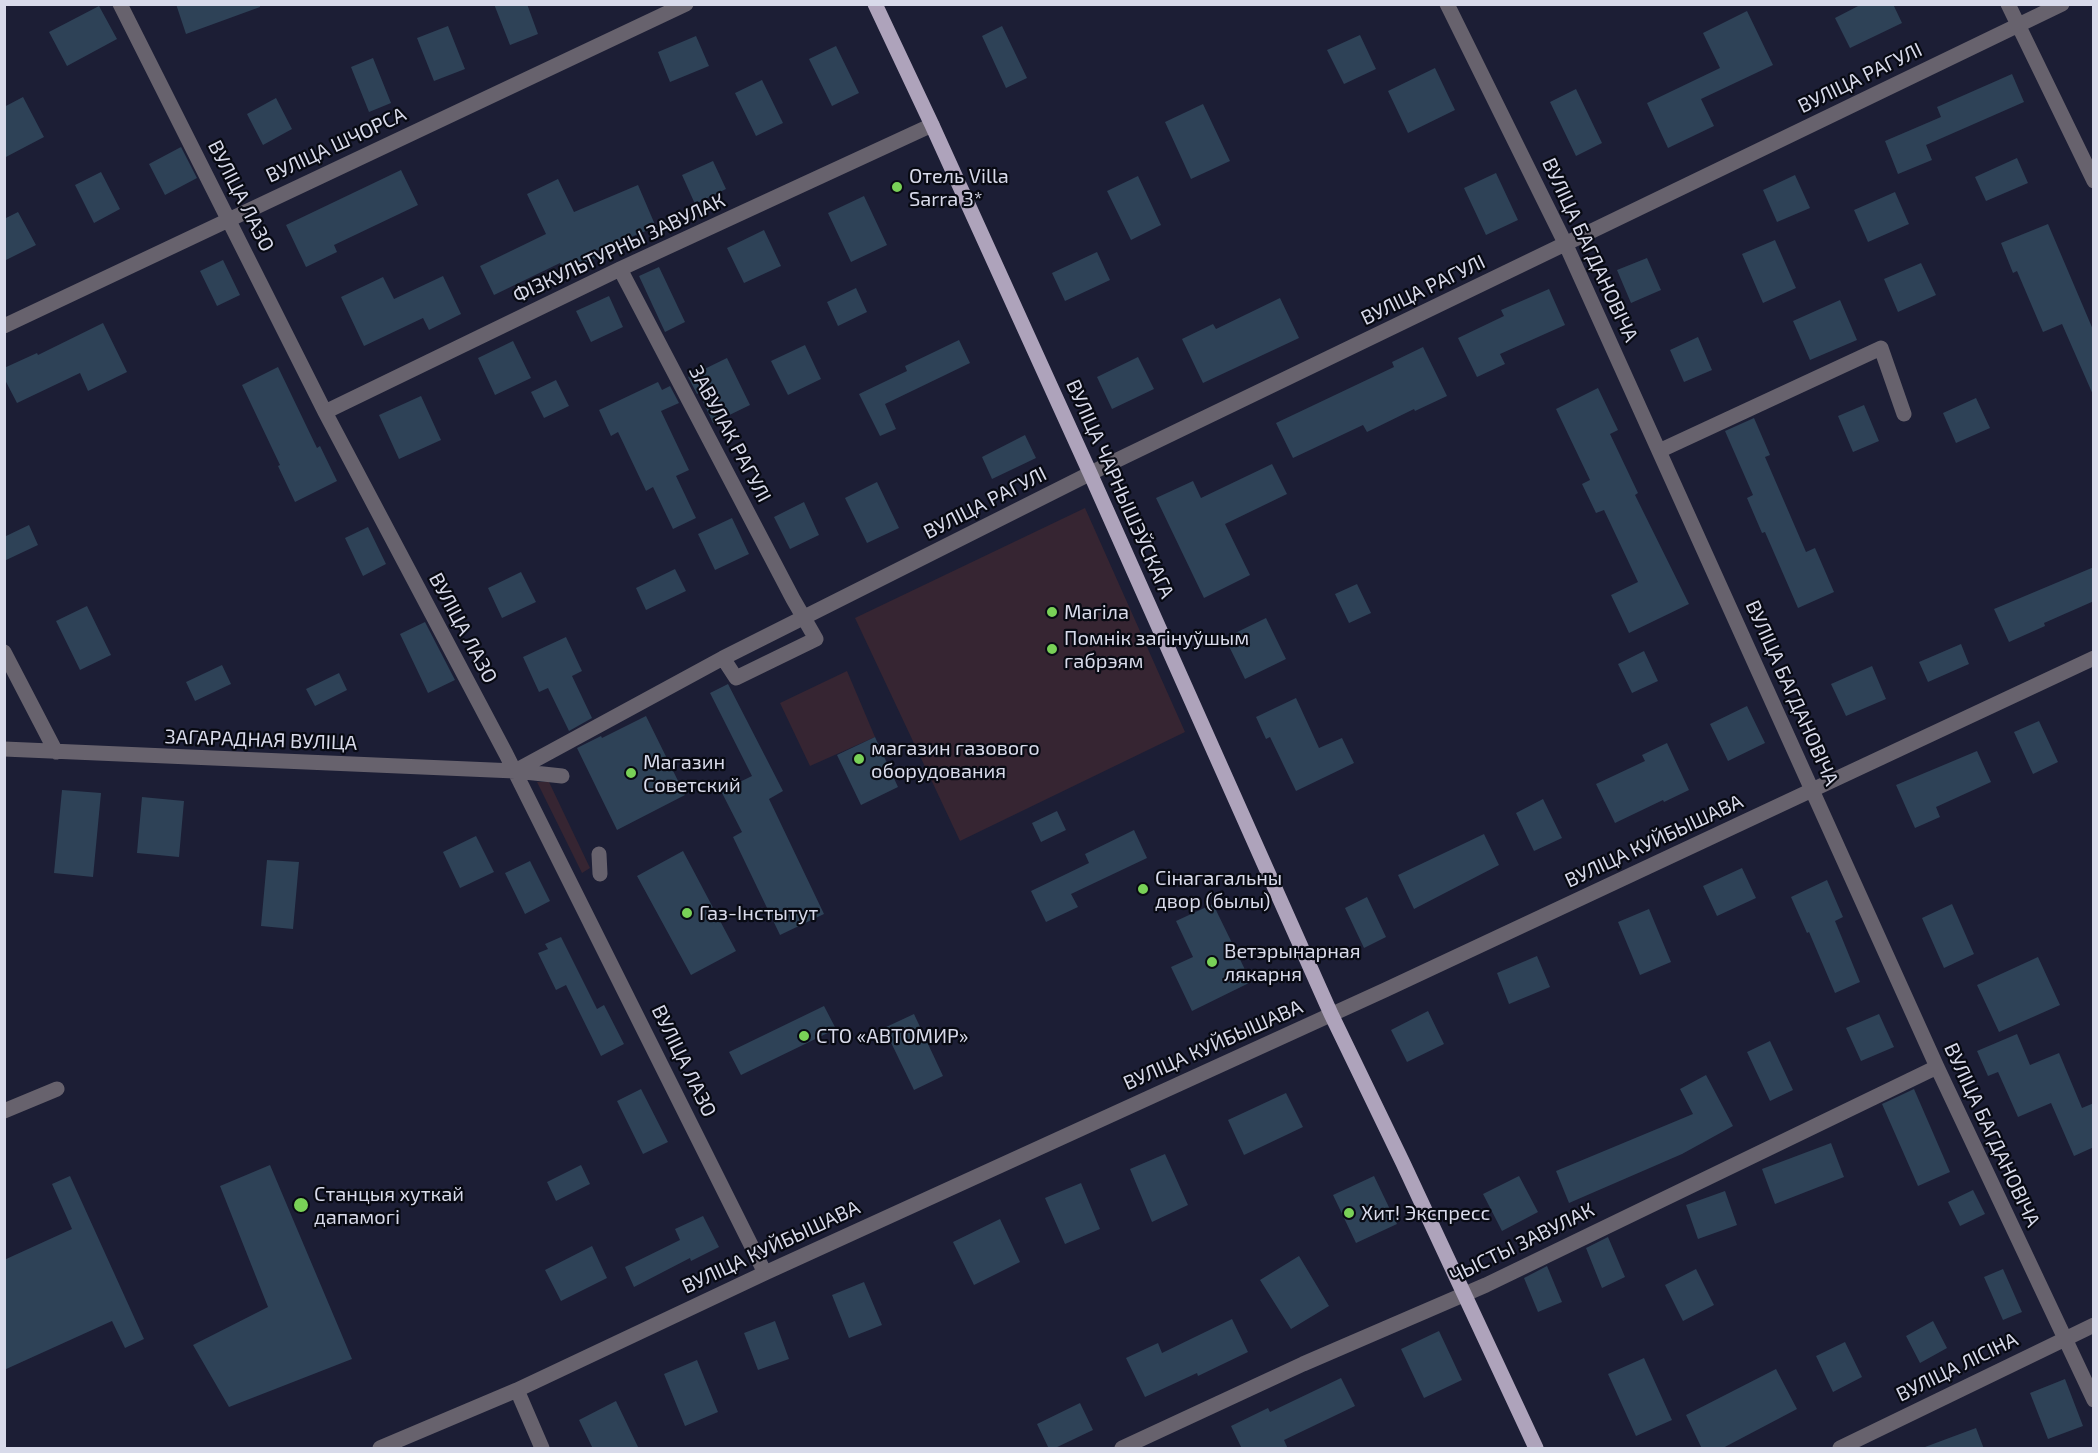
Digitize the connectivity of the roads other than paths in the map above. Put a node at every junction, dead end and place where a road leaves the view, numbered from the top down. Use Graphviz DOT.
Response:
graph roads {
  1 [pos="120,4"];
  2 [pos="686,4"];
  3 [pos="875,4"];
  4 [pos="1447,4"];
  5 [pos="2008,4"];
  6 [pos="2062,4"];
  7 [pos="2017,24"];
  8 [pos="932,125"];
  9 [pos="2094,181"];
  10 [pos="229,219"];
  11 [pos="1566,245"];
  12 [pos="620,269"];
  13 [pos="4,326"];
  14 [pos="325,412"];
  15 [pos="1904,414"];
  16 [pos="1659,451"];
  17 [pos="1090,473"];
  18 [pos="805,618"];
  19 [pos="4,652"];
  20 [pos="723,658"];
  21 [pos="2094,658"];
  22 [pos="4,749"];
  23 [pos="56,752"];
  24 [pos="515,771"];
  25 [pos="562,776"];
  26 [pos="1813,790"];
  27 [pos="599,854"];
  28 [pos="600,874"];
  29 [pos="1331,1014"];
  30 [pos="1937,1067"];
  31 [pos="57,1089"];
  32 [pos="4,1111"];
  33 [pos="765,1273"];
  34 [pos="1465,1294"];
  35 [pos="2094,1325"];
  36 [pos="2065,1337"];
  37 [pos="517,1390"];
  38 [pos="2094,1400"];
  39 [pos="380,1449"];
  40 [pos="542,1449"];
  41 [pos="1122,1449"];
  42 [pos="1536,1449"];
  43 [pos="1840,1449"];
  1 -- 10 [label="street, ВУЛІЦА ЛАЗО"];
  2 -- 10 [label="street, ВУЛІЦА ШЧОРСА"];
  3 -- 8 [label="main road, ВУЛІЦА ЧАРНЫШЭЎСКАГА"];
  4 -- 11 [label="street, ВУЛІЦА БАГДАНОВІЧА"];
  5 -- 7 [label="street"];
  6 -- 7 [label="street, ВУЛІЦА РАГУЛІ"];
  7 -- 9 [label="street"];
  7 -- 11 [label="street, ВУЛІЦА РАГУЛІ"];
  8 -- 12 [label="street, ФІЗКУЛЬТУРНЫ ЗАВУЛАК"];
  8 -- 17 [label="main road, ВУЛІЦА ЧАРНЫШЭЎСКАГА"];
  10 -- 13 [label="street, ВУЛІЦА ШЧОРСА"];
  10 -- 14 [label="street, ВУЛІЦА ЛАЗО"];
  11 -- 16 [label="street, ВУЛІЦА БАГДАНОВІЧА"];
  11 -- 17 [label="street, ВУЛІЦА РАГУЛІ"];
  12 -- 14 [label="street, ФІЗКУЛЬТУРНЫ ЗАВУЛАК"];
  12 -- 18 [label="street, ЗАВУЛАК РАГУЛІ"];
  14 -- 24 [label="street, ВУЛІЦА ЛАЗО"];
  15 -- 16 [label="street"];
  16 -- 26 [label="street, ВУЛІЦА БАГДАНОВІЧА"];
  17 -- 18 [label="street, ВУЛІЦА РАГУЛІ"];
  17 -- 29 [label="main road, ВУЛІЦА ЧАРНЫШЭЎСКАГА"];
  18 -- 20 [label="street, ВУЛІЦА РАГУЛІ"];
  18 -- 20 [label="street"];
  19 -- 23 [label="street"];
  20 -- 24 [label="street, ВУЛІЦА РАГУЛІ"];
  21 -- 26 [label="street, ВУЛІЦА КУЙБЫШАВА"];
  22 -- 23 [label="street, ЗАГАРАДНАЯ ВУЛІЦА"];
  23 -- 24 [label="street, ЗАГАРАДНАЯ ВУЛІЦА"];
  24 -- 25 [label="street, ЗАГАРАДНАЯ ВУЛІЦА"];
  24 -- 33 [label="street, ВУЛІЦА ЛАЗО"];
  26 -- 29 [label="street, ВУЛІЦА КУЙБЫШАВА"];
  26 -- 30 [label="street, ВУЛІЦА БАГДАНОВІЧА"];
  27 -- 28 [label="street"];
  29 -- 33 [label="street, ВУЛІЦА КУЙБЫШАВА"];
  29 -- 34 [label="main road, ВУЛІЦА ЧАРНЫШЭЎСКАГА"];
  30 -- 34 [label="street, ЧЫСТЫ ЗАВУЛАК"];
  30 -- 36 [label="street, ВУЛІЦА БАГДАНОВІЧА"];
  31 -- 32 [label="street"];
  33 -- 37 [label="street, ВУЛІЦА КУЙБЫШАВА"];
  34 -- 41 [label="street, ЧЫСТЫ ЗАВУЛАК"];
  34 -- 42 [label="main road, ВУЛІЦА ЧАРНЫШЭЎСКАГА"];
  35 -- 36 [label="street, ВУЛІЦА ЛІСІНА"];
  36 -- 38 [label="street, ВУЛІЦА БАГДАНОВІЧА"];
  36 -- 43 [label="street, ВУЛІЦА ЛІСІНА"];
  37 -- 39 [label="street, ВУЛІЦА КУЙБЫШАВА"];
  37 -- 40 [label="street"];
}
